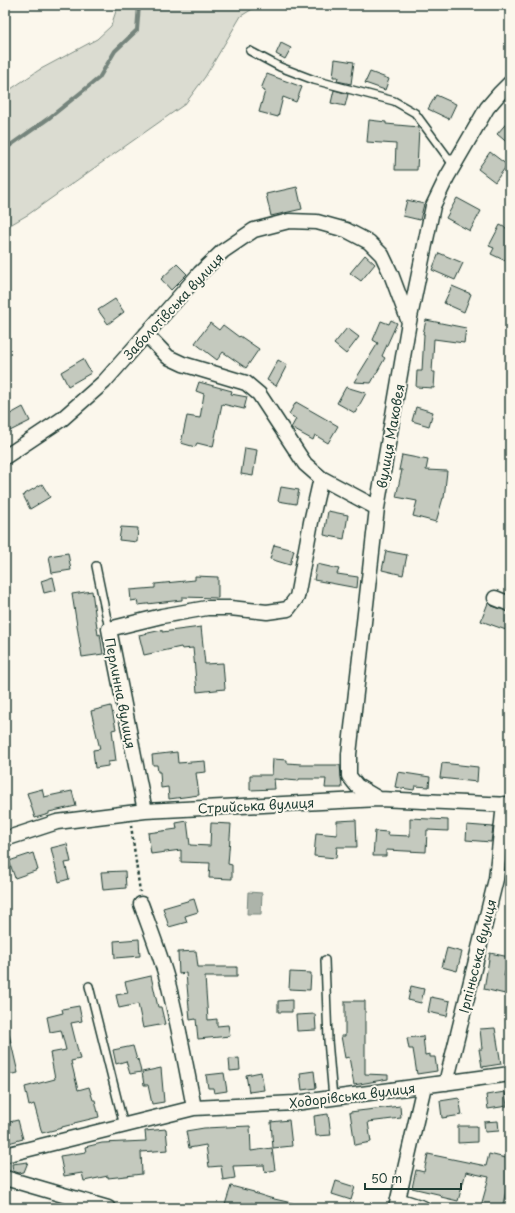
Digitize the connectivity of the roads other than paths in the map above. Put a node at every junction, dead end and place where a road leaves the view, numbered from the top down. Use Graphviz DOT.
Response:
graph roads {
  1 [pos="250,51"];
  2 [pos="510,83"];
  3 [pos="454,166"];
  4 [pos="409,322"];
  5 [pos="146,334"];
  6 [pos="5,457"];
  7 [pos="321,478"];
  8 [pos="377,508"];
  9 [pos="96,566"];
  10 [pos="495,598"];
  11 [pos="510,604"];
  12 [pos="108,629"];
  13 [pos="379,800"];
  14 [pos="507,805"];
  15 [pos="145,810"];
  16 [pos="5,839"];
  17 [pos="142,904"];
  18 [pos="325,960"];
  19 [pos="89,986"];
  20 [pos="510,1074"];
  21 [pos="446,1083"];
  22 [pos="424,1086"];
  23 [pos="333,1098"];
  24 [pos="194,1108"];
  25 [pos="124,1126"];
  26 [pos="5,1155"];
  27 [pos="5,1178"];
  28 [pos="397,1204"];
  29 [pos="108,1208"];
  30 [pos="423,1208"];
  1 -- 3 [label="lane"];
  2 -- 3 [label="street, вулиця Маковея"];
  3 -- 4 [label="street, вулиця Маковея"];
  4 -- 5 [label="street, Заболотівська вулиця"];
  4 -- 8 [label="street, вулиця Маковея"];
  5 -- 6 [label="street, Заболотівська вулиця"];
  5 -- 7 [label="street"];
  7 -- 8 [label="street"];
  7 -- 12 [label="street, Перлинна вулиця"];
  8 -- 13 [label="street, вулиця Маковея"];
  9 -- 12 [label="lane"];
  10 -- 11 [label="street"];
  12 -- 15 [label="street, Перлинна вулиця"];
  13 -- 14 [label="street, Стрийська вулиця"];
  13 -- 15 [label="street, Стрийська вулиця"];
  14 -- 21 [label="street, Ірпіньська вулиця"];
  15 -- 16 [label="street, Стрийська вулиця"];
  17 -- 24 [label="street"];
  18 -- 23 [label="lane"];
  19 -- 25 [label="lane"];
  20 -- 21 [label="street, Ходорівська вулиця"];
  21 -- 22 [label="street, Ходорівська вулиця"];
  22 -- 23 [label="street, Ходорівська вулиця"];
  22 -- 28 [label="street"];
  23 -- 24 [label="street, Ходорівська вулиця"];
  24 -- 25 [label="street, Ходорівська вулиця"];
  25 -- 26 [label="street, Ходорівська вулиця"];
  27 -- 29 [label="street"];
  28 -- 30 [label="street"];
}
